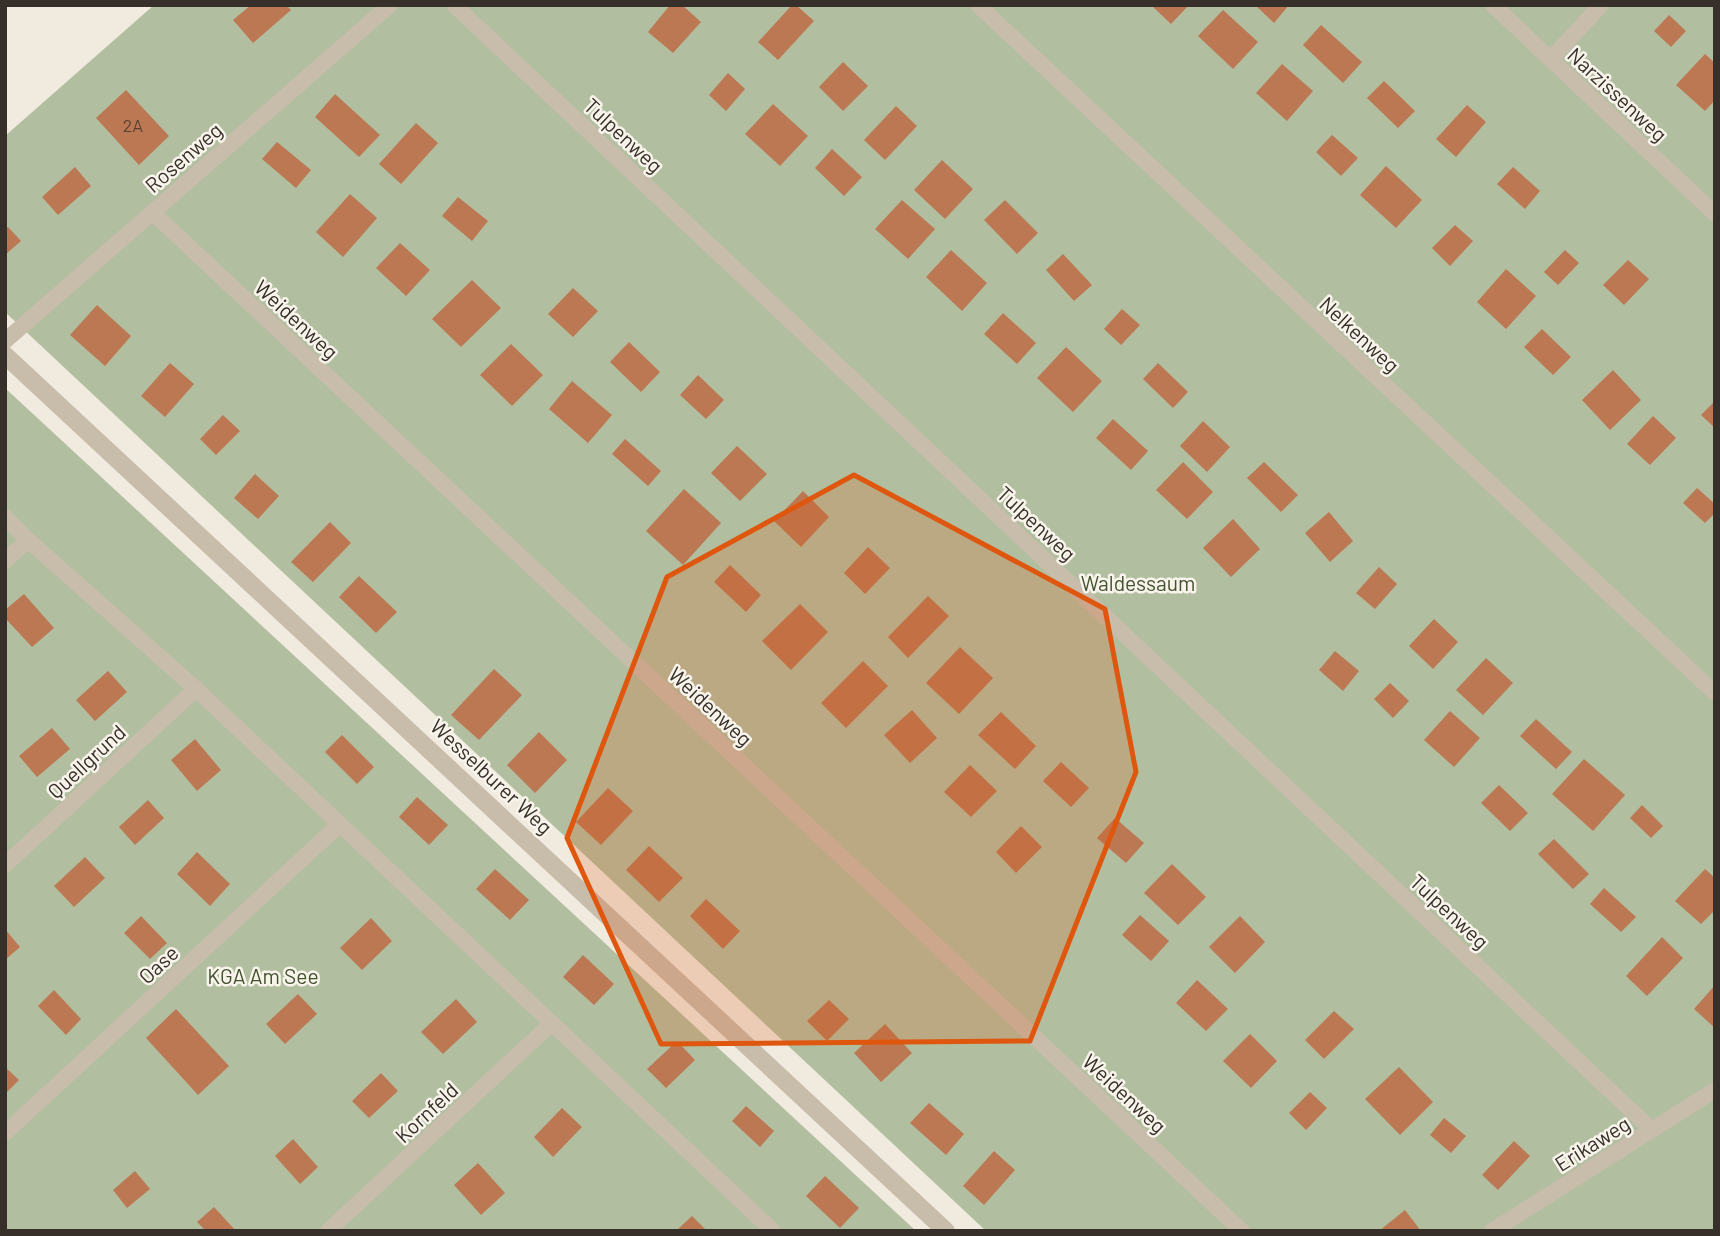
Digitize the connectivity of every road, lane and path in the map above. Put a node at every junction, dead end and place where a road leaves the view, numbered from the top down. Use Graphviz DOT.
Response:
graph roads {
  1 [pos="390,5"];
  2 [pos="454,5"];
  3 [pos="978,5"];
  4 [pos="1493,5"];
  5 [pos="1601,5"];
  6 [pos="1550,59"];
  7 [pos="152,212"];
  8 [pos="1715,214"];
  9 [pos="5,341"];
  10 [pos="5,355"];
  11 [pos="5,517"];
  12 [pos="28,540"];
  13 [pos="5,561"];
  14 [pos="196,689"];
  15 [pos="1715,694"];
  16 [pos="339,825"];
  17 [pos="5,865"];
  18 [pos="552,1023"];
  19 [pos="1715,1090"];
  20 [pos="1652,1130"];
  21 [pos="5,1133"];
  22 [pos="328,1231"];
  23 [pos="773,1231"];
  24 [pos="946,1231"];
  25 [pos="1242,1231"];
  26 [pos="1492,1231"];
  1 -- 7 [label="lane, Rosenweg"];
  2 -- 20 [label="lane, Tulpenweg"];
  3 -- 15 [label="lane, Nelkenweg"];
  4 -- 6 [label="lane, Narzissenweg"];
  5 -- 6 [label="lane"];
  6 -- 8 [label="lane, Narzissenweg"];
  7 -- 9 [label="lane, Rosenweg"];
  7 -- 25 [label="lane, Weidenweg"];
  10 -- 24 [label="street, Wesselburer Weg"];
  11 -- 12 [label="lane"];
  12 -- 13 [label="lane"];
  12 -- 14 [label="lane"];
  14 -- 16 [label="lane"];
  14 -- 17 [label="lane, Quellgrund"];
  16 -- 18 [label="lane"];
  16 -- 21 [label="lane, Oase"];
  18 -- 22 [label="lane, Kornfeld"];
  18 -- 23 [label="lane"];
  19 -- 20 [label="lane, Erikaweg"];
  20 -- 26 [label="lane, Erikaweg"];
}
